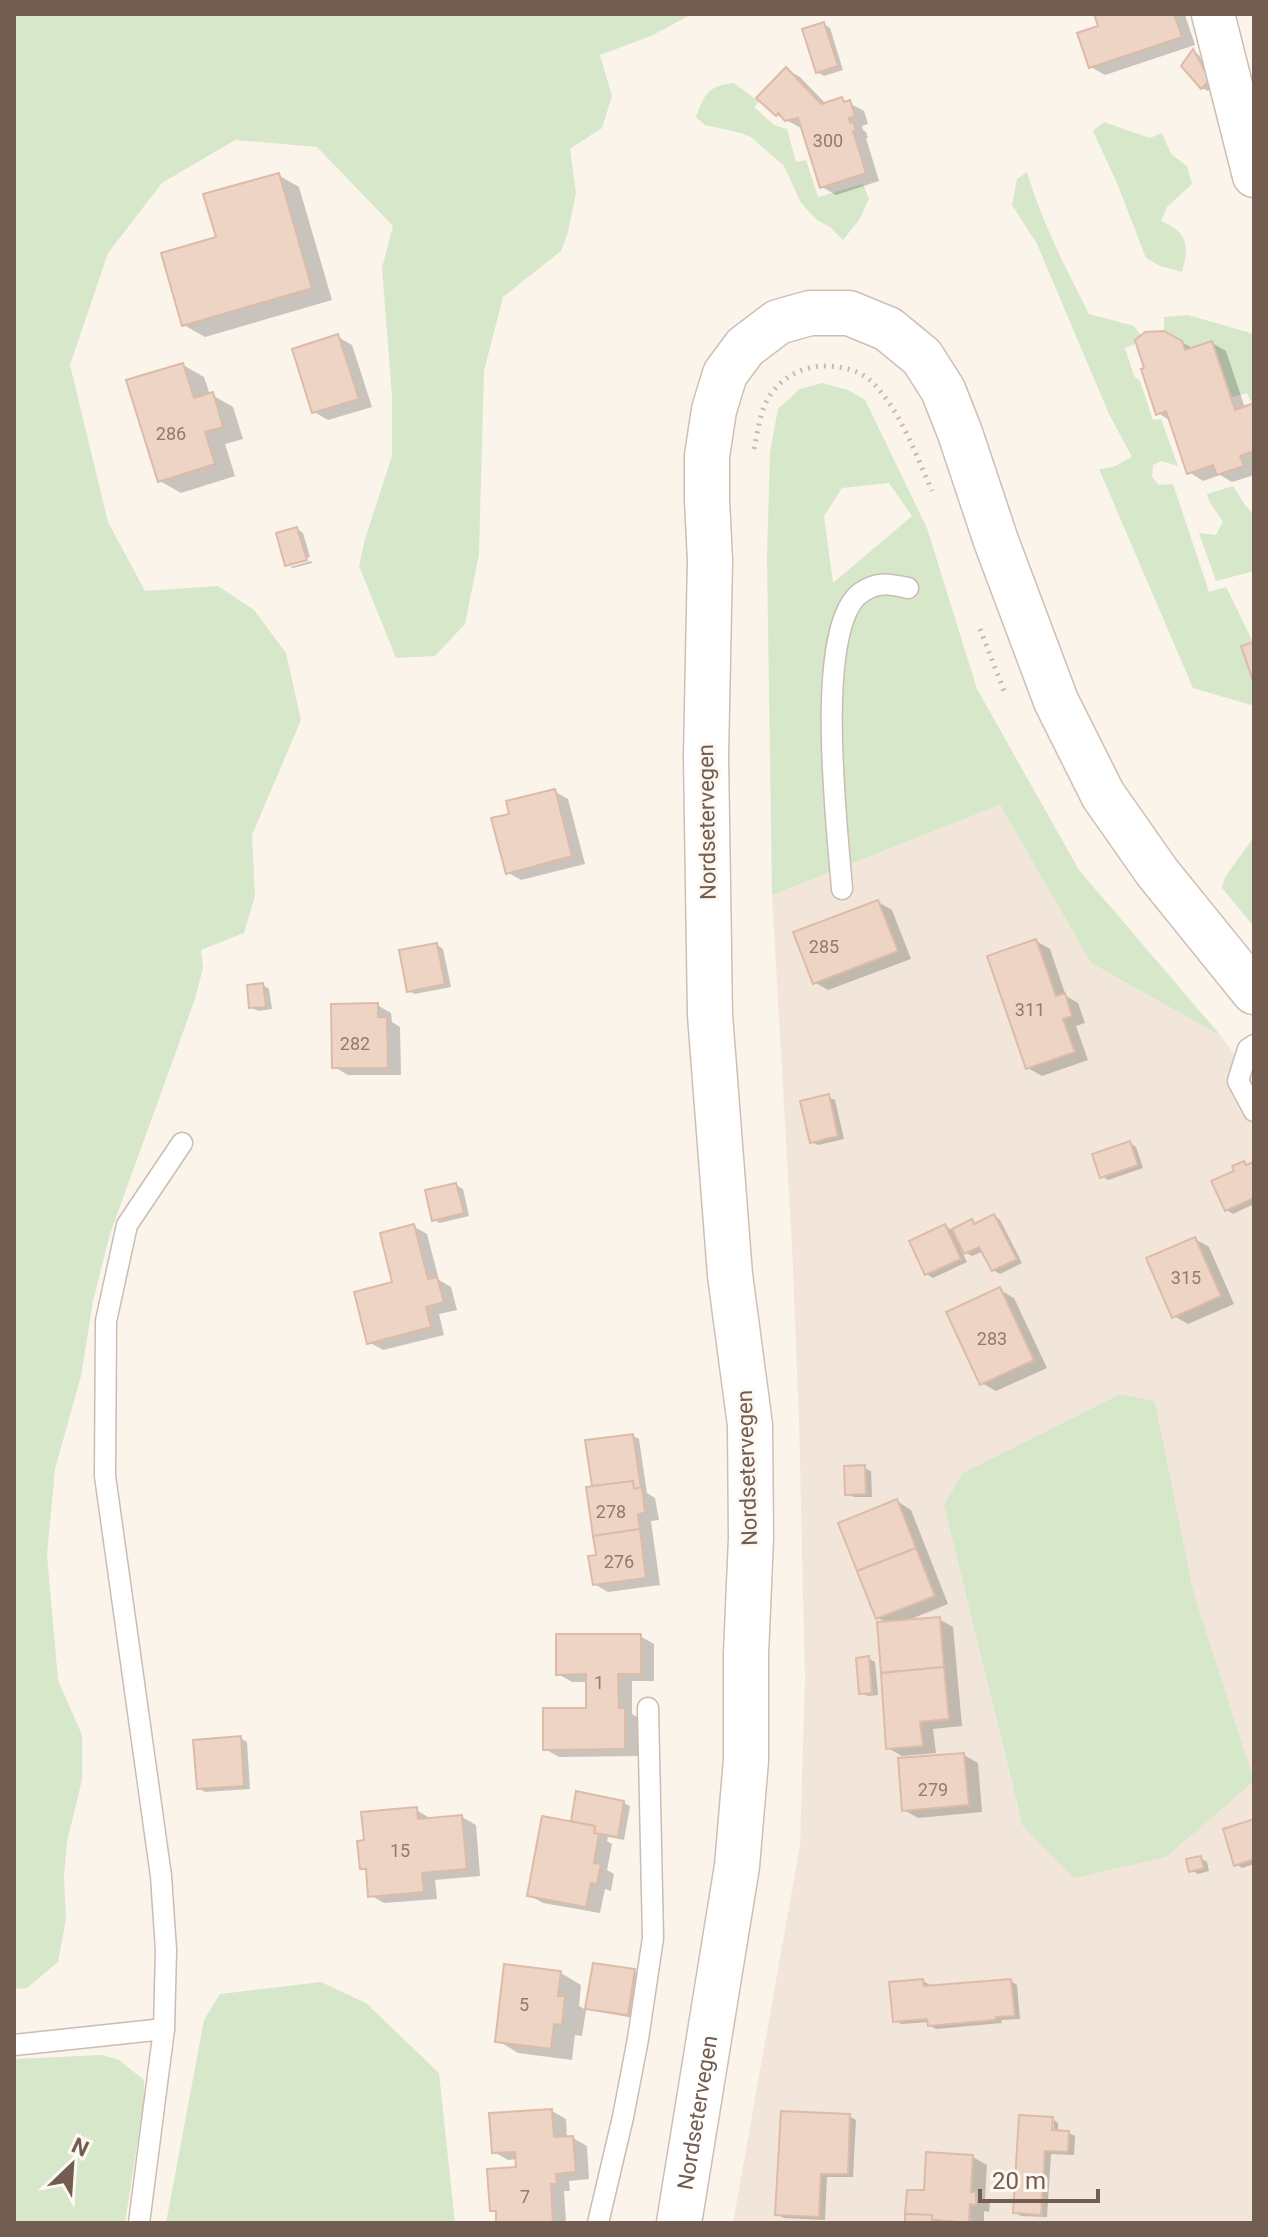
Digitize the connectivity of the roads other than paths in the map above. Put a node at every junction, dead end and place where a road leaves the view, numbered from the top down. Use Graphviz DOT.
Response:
graph roads {
  1 [pos="1213,14"];
  2 [pos="1254,176"];
  3 [pos="908,588"];
  4 [pos="842,889"];
  5 [pos="1254,992"];
  6 [pos="1254,1045"];
  7 [pos="1254,1111"];
  8 [pos="182,1143"];
  9 [pos="648,1708"];
  10 [pos="164,2029"];
  11 [pos="14,2045"];
  12 [pos="139,2223"];
  13 [pos="598,2223"];
  14 [pos="679,2223"];
  1 -- 2 [label="street"];
  3 -- 4 [label="lane"];
  5 -- 14 [label="main road, Nordsetervegen"];
  6 -- 7 [label="lane"];
  8 -- 10 [label="lane"];
  9 -- 13 [label="lane"];
  10 -- 11 [label="lane"];
  10 -- 12 [label="lane"];
}
